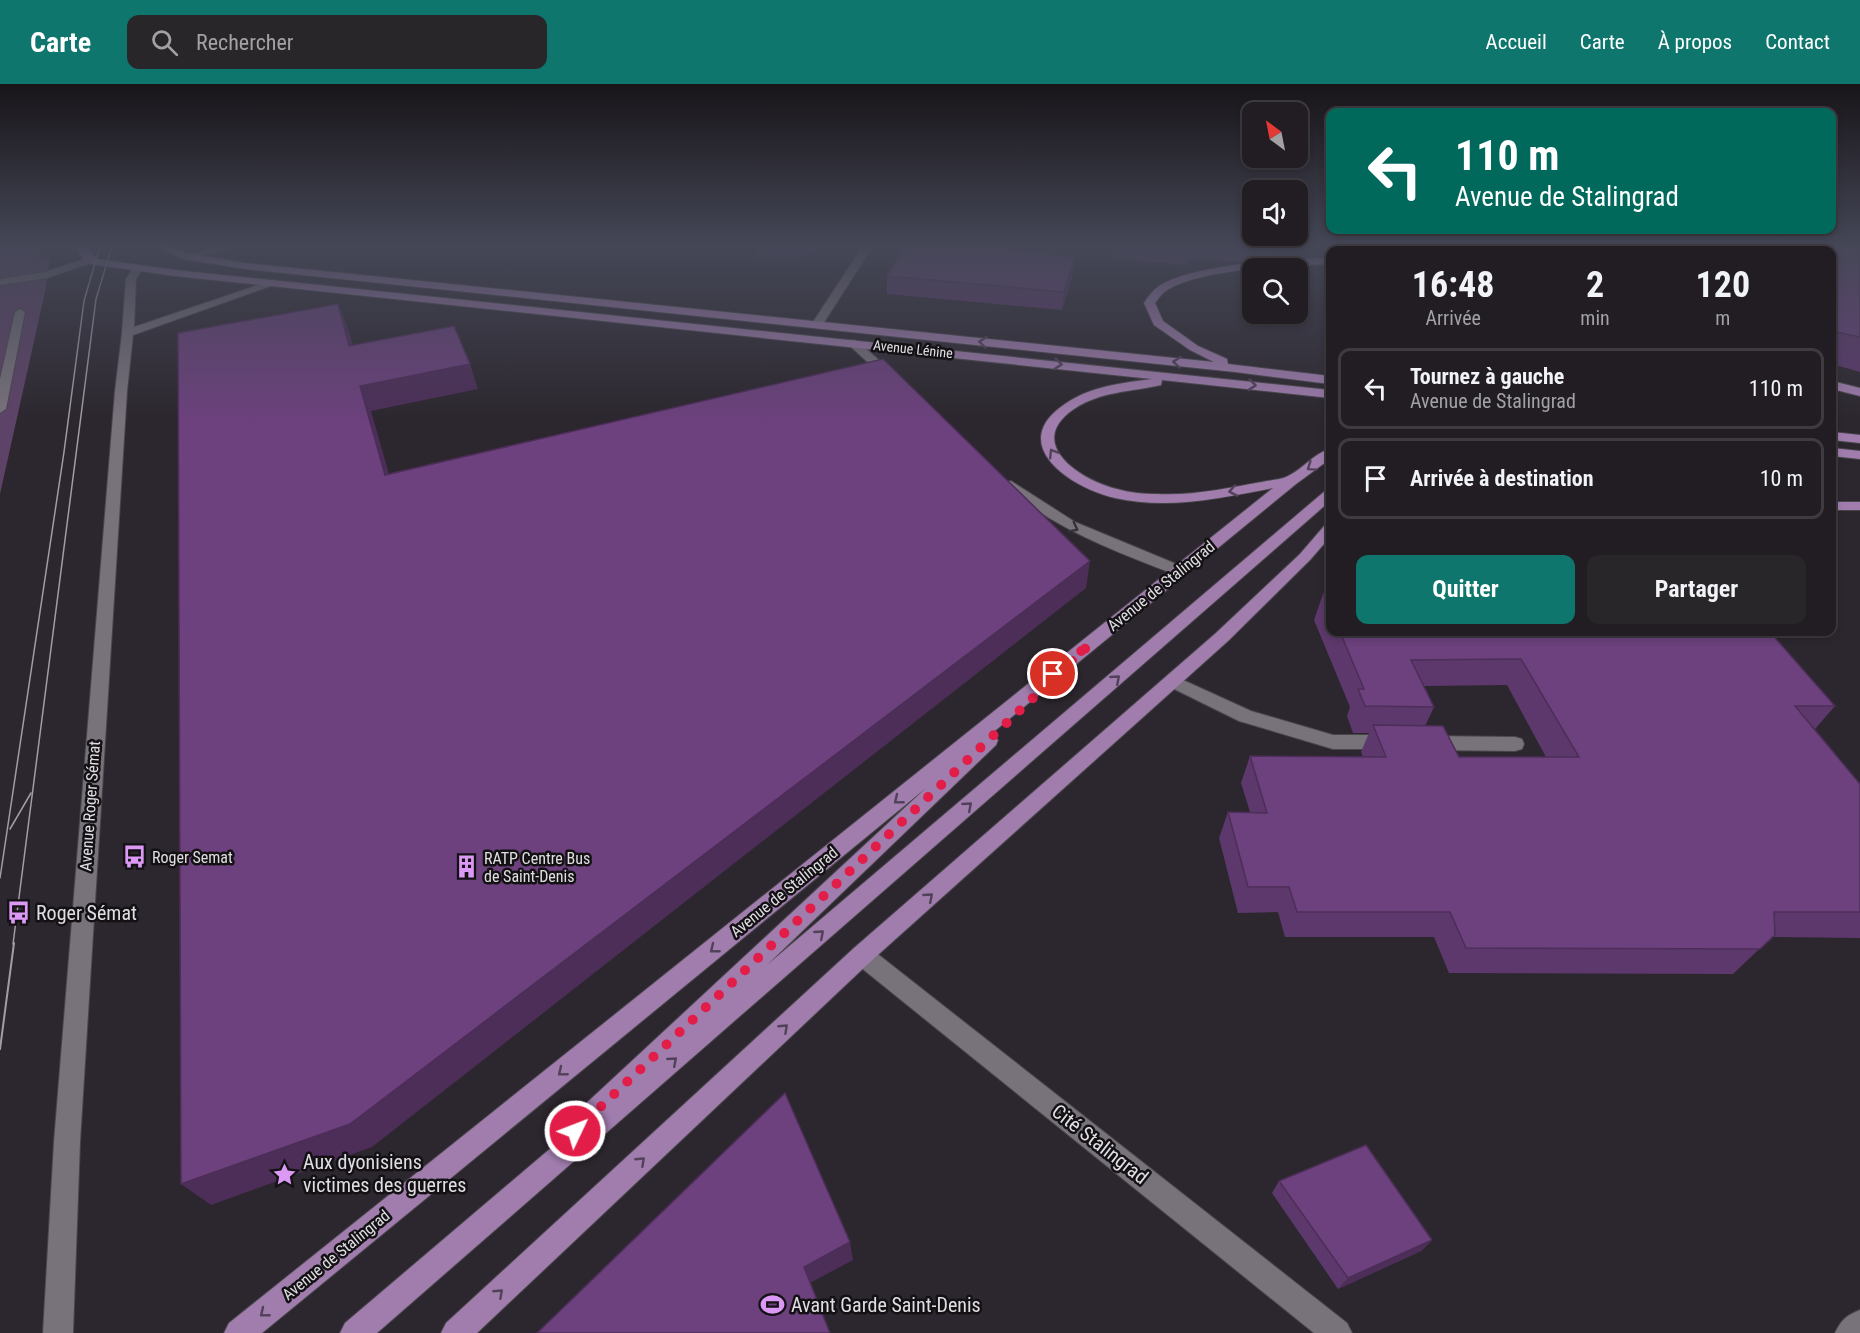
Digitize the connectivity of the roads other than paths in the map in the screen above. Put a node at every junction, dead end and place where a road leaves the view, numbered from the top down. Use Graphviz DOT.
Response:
graph roads {
  1 [pos="130,304"];
  2 [pos="212,304"];
  3 [pos="487,304"];
  4 [pos="616,304"];
  5 [pos="830,304"];
  6 [pos="1150,304"];
  7 [pos="20,312"];
  8 [pos="817,325"];
  9 [pos="128,333"];
  10 [pos="853,343"];
  11 [pos="1235,368"];
  12 [pos="1194,379"];
  13 [pos="1326,379"];
  14 [pos="1836,386"];
  15 [pos="906,390"];
  16 [pos="1860,392"];
  17 [pos="1326,394"];
  18 [pos="0,409"];
  19 [pos="1836,436"];
  20 [pos="1860,439"];
  21 [pos="1836,452"];
  22 [pos="1860,455"];
  23 [pos="1326,456"];
  24 [pos="1003,478"];
  25 [pos="1291,481"];
  26 [pos="1326,497"];
  27 [pos="1836,506"];
  28 [pos="1860,506"];
  29 [pos="1326,514"];
  30 [pos="1291,528"];
  31 [pos="1326,533"];
  32 [pos="1326,543"];
  33 [pos="1305,557"];
  34 [pos="1180,571"];
  35 [pos="1090,644"];
  36 [pos="1172,681"];
  37 [pos="1515,744"];
  38 [pos="862,956"];
  39 [pos="421,1277"];
  40 [pos="1860,1324"];
  41 [pos="58,1333"];
  42 [pos="238,1333"];
  43 [pos="355,1333"];
  44 [pos="456,1333"];
  45 [pos="1337,1333"];
  46 [pos="1850,1333"];
  1 -- 9 [label="street, Avenue Roger Sémat"];
  2 -- 9 [label="street"];
  3 -- 10 [label="main road, Avenue Lénine"];
  4 -- 8 [label="main road, Avenue Lénine"];
  5 -- 8 [label="street"];
  6 -- 11 [label="main road"];
  7 -- 18 [label="street"];
  11 -- 8 [label="main road, Avenue Lénine, one-way"];
  9 -- 41 [label="street, Avenue Roger Sémat"];
  10 -- 12 [label="main road, Avenue Lénine, one-way"];
  10 -- 15 [label="street"];
  11 -- 13 [label="main road, Avenue Lénine"];
  12 -- 17 [label="main road, Avenue Lénine, one-way"];
  25 -- 12 [label="main road, one-way"];
  14 -- 16 [label="main road"];
  19 -- 20 [label="main road"];
  21 -- 22 [label="main road"];
  23 -- 25 [label="main road, Avenue de Stalingrad, one-way"];
  24 -- 34 [label="street, one-way"];
  25 -- 34 [label="main road, Avenue de Stalingrad"];
  26 -- 30 [label="main road"];
  27 -- 28 [label="main road"];
  29 -- 30 [label="main road"];
  39 -- 30 [label="main road, one-way"];
  31 -- 33 [label="main road"];
  32 -- 33 [label="main road"];
  33 -- 36 [label="main road"];
  34 -- 35 [label="main road, Avenue de Stalingrad"];
  35 -- 39 [label="main road"];
  35 -- 42 [label="main road, Avenue de Stalingrad, one-way"];
  36 -- 37 [label="street"];
  38 -- 36 [label="main road, one-way"];
  44 -- 38 [label="main road, one-way"];
  38 -- 45 [label="street, Cité Stalingrad"];
  39 -- 43 [label="main road"];
  40 -- 46 [label="street"];
}
